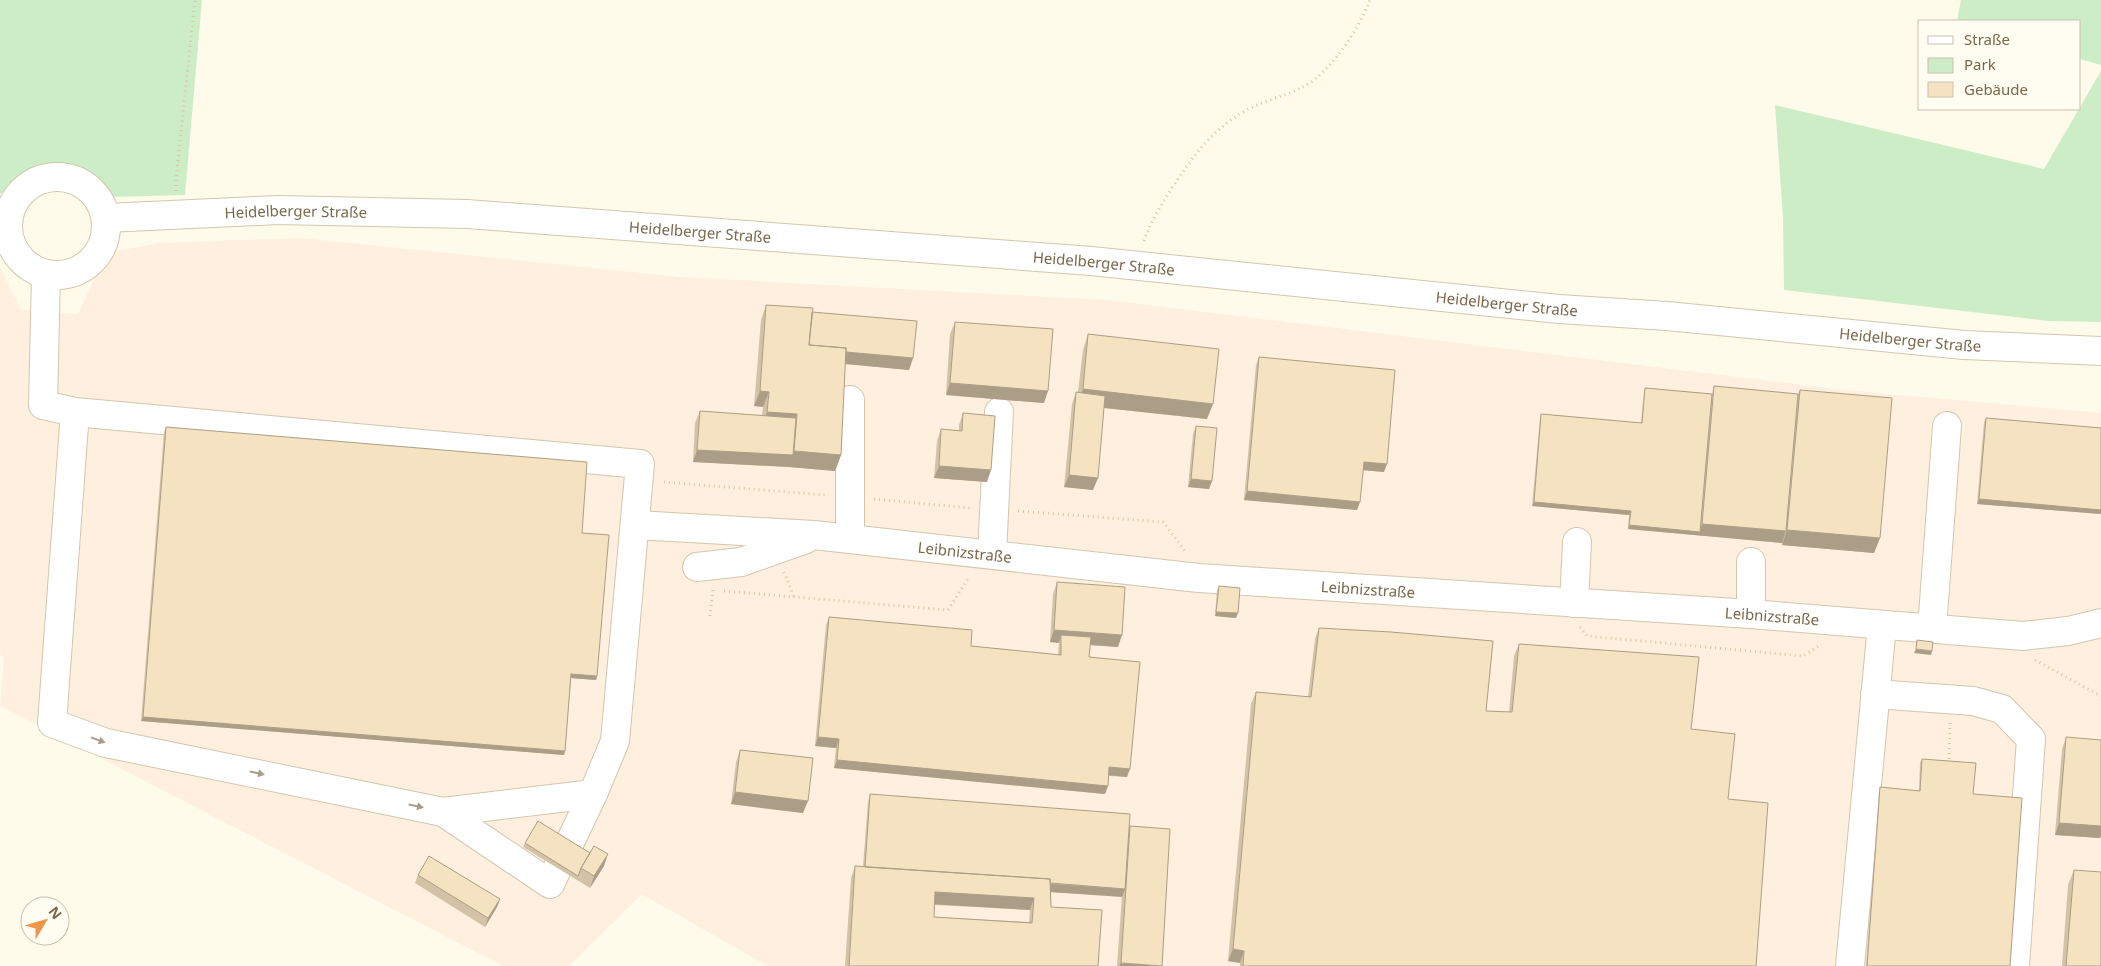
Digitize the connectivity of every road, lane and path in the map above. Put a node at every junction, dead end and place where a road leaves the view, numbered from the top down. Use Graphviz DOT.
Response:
graph roads {
  1 [pos="195,0"];
  2 [pos="1370,0"];
  3 [pos="177,214"];
  4 [pos="106,218"];
  5 [pos="4,221"];
  6 [pos="1137,266"];
  7 [pos="46,274"];
  8 [pos="2101,351"];
  9 [pos="850,400"];
  10 [pos="75,412"];
  11 [pos="999,412"];
  12 [pos="1947,426"];
  13 [pos="664,482"];
  14 [pos="850,498"];
  15 [pos="994,510"];
  16 [pos="636,525"];
  17 [pos="814,535"];
  18 [pos="850,539"];
  19 [pos="1577,542"];
  20 [pos="992,554"];
  21 [pos="1187,554"];
  22 [pos="1751,562"];
  23 [pos="697,567"];
  24 [pos="972,574"];
  25 [pos="1574,603"];
  26 [pos="1751,614"];
  27 [pos="710,616"];
  28 [pos="2101,623"];
  29 [pos="1882,625"];
  30 [pos="1932,629"];
  31 [pos="1875,694"];
  32 [pos="1951,700"];
  33 [pos="1948,765"];
  34 [pos="593,794"];
  35 [pos="443,812"];
  36 [pos="1850,966"];
  37 [pos="2015,966"];
  1 -- 3 [label="path"];
  2 -- 6 [label="path"];
  3 -- 4 [label="street, Heidelberger Straße"];
  3 -- 6 [label="street, Heidelberger Straße"];
  4 -- 5 [label="street"];
  4 -- 7 [label="street"];
  5 -- 7 [label="street"];
  6 -- 8 [label="street, Heidelberger Straße"];
  7 -- 10 [label="street"];
  9 -- 14 [label="street"];
  10 -- 16 [label="street"];
  10 -- 35 [label="street, one-way"];
  11 -- 15 [label="street"];
  12 -- 30 [label="street"];
  13 -- 14 [label="path"];
  14 -- 15 [label="path"];
  14 -- 18 [label="street"];
  15 -- 20 [label="street"];
  15 -- 21 [label="path"];
  16 -- 17 [label="street, Leibnizstraße"];
  16 -- 34 [label="street"];
  17 -- 18 [label="street, Leibnizstraße"];
  17 -- 23 [label="street"];
  18 -- 20 [label="street, Leibnizstraße"];
  19 -- 25 [label="street"];
  20 -- 25 [label="street, Leibnizstraße"];
  22 -- 26 [label="street"];
  24 -- 27 [label="path"];
  25 -- 26 [label="street, Leibnizstraße"];
  26 -- 29 [label="street, Leibnizstraße"];
  28 -- 30 [label="street, Leibnizstraße"];
  29 -- 30 [label="street, Leibnizstraße"];
  29 -- 31 [label="street"];
  31 -- 32 [label="street"];
  31 -- 36 [label="street"];
  32 -- 33 [label="path"];
  32 -- 37 [label="street"];
  34 -- 35 [label="street"];
  34 -- 35 [label="street"];
}
